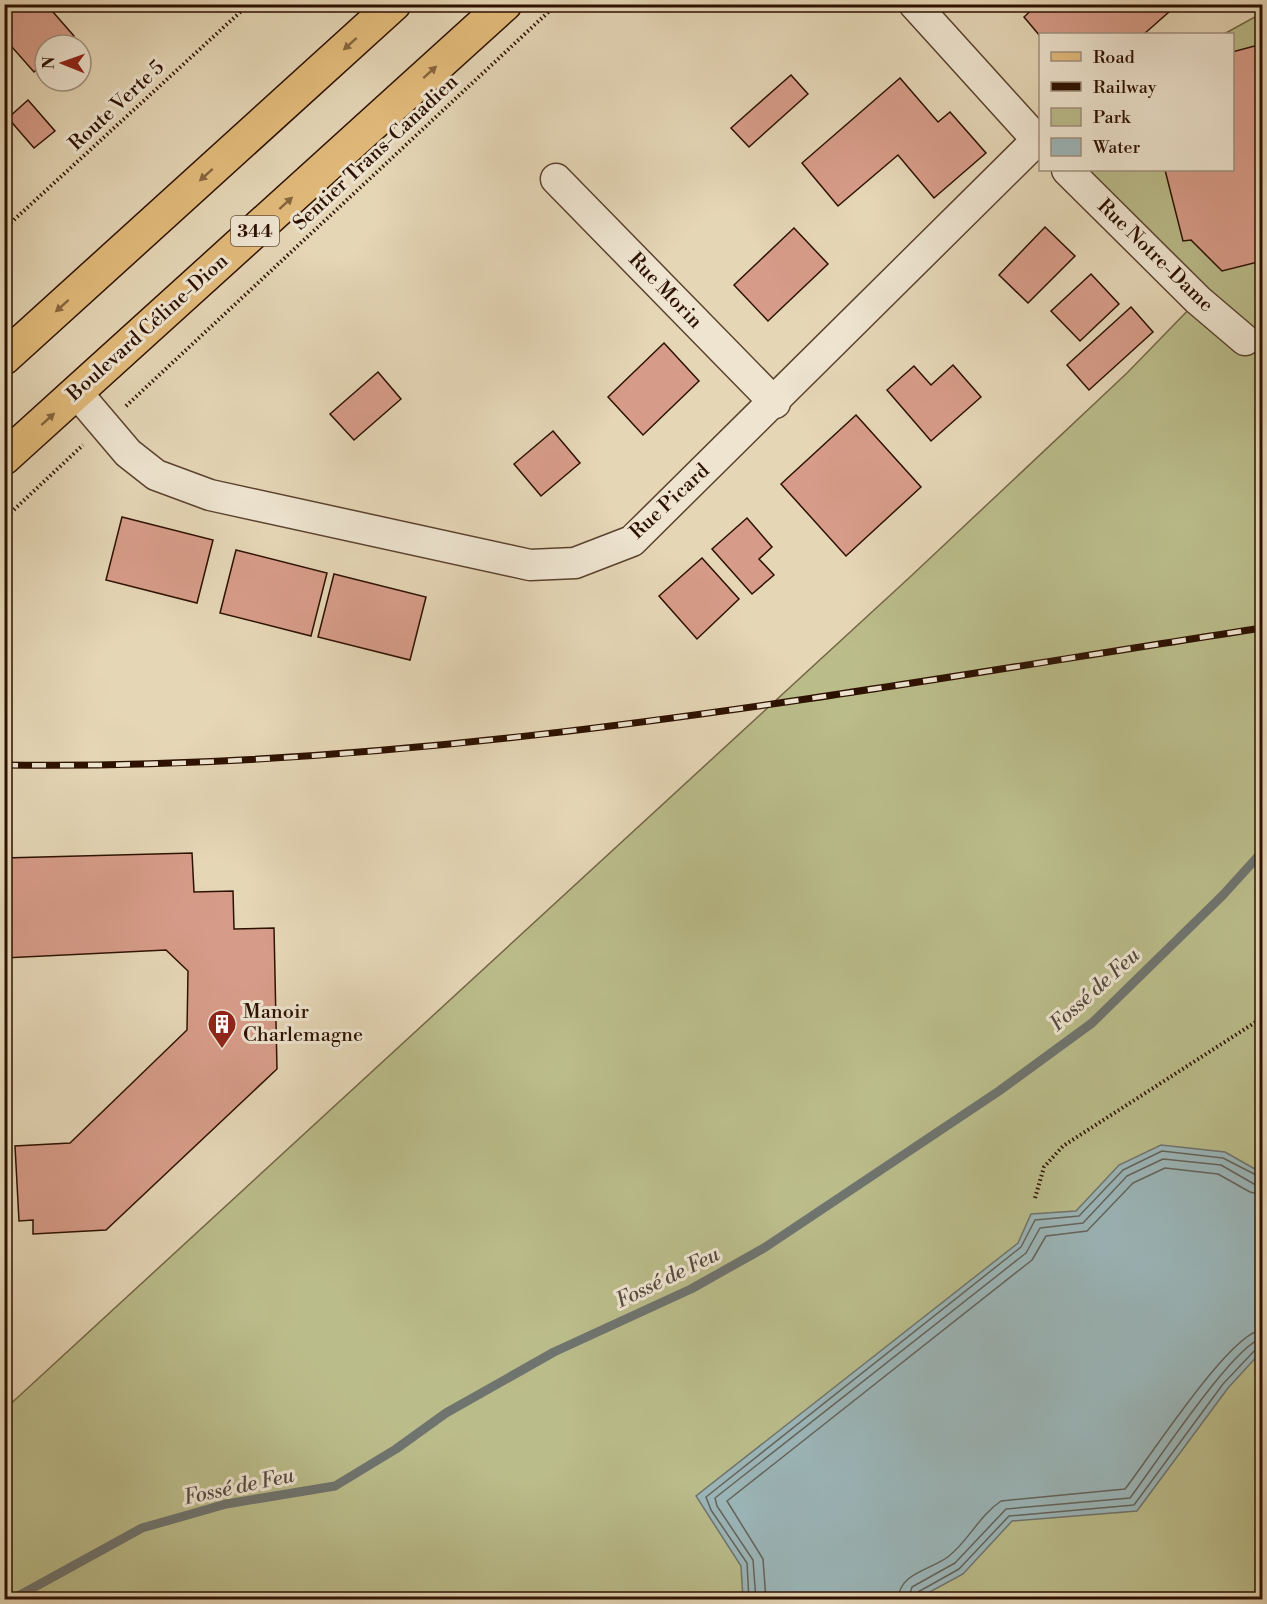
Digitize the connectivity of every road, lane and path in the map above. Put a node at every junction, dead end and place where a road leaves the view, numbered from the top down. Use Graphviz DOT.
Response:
graph roads {
  1 [pos="249,4"];
  2 [pos="394,4"];
  3 [pos="505,4"];
  4 [pos="557,4"];
  5 [pos="914,4"];
  6 [pos="1039,141"];
  7 [pos="1068,171"];
  8 [pos="556,179"];
  9 [pos="4,230"];
  10 [pos="1245,340"];
  11 [pos="4,358"];
  12 [pos="77,393"];
  13 [pos="775,403"];
  14 [pos="105,425"];
  15 [pos="4,458"];
  16 [pos="4,519"];
  17 [pos="1263,1018"];
  18 [pos="1035,1198"];
  1 -- 9 [label="path, Route Verte 5"];
  2 -- 11 [label="main road, one-way"];
  12 -- 3 [label="main road, Boulevard Céline-Dion / 344, one-way"];
  4 -- 14 [label="path, Sentier Trans-Canadien"];
  5 -- 6 [label="street"];
  6 -- 13 [label="street, Rue Picard"];
  7 -- 10 [label="street, Rue Notre-Dame"];
  8 -- 13 [label="street, Rue Morin"];
  12 -- 14 [label="street, Rue Picard"];
  15 -- 12 [label="main road, Boulevard Céline-Dion / 344, one-way"];
  13 -- 14 [label="street, Rue Picard"];
  14 -- 16 [label="path, Sentier Trans-Canadien"];
  17 -- 18 [label="path"];
}
